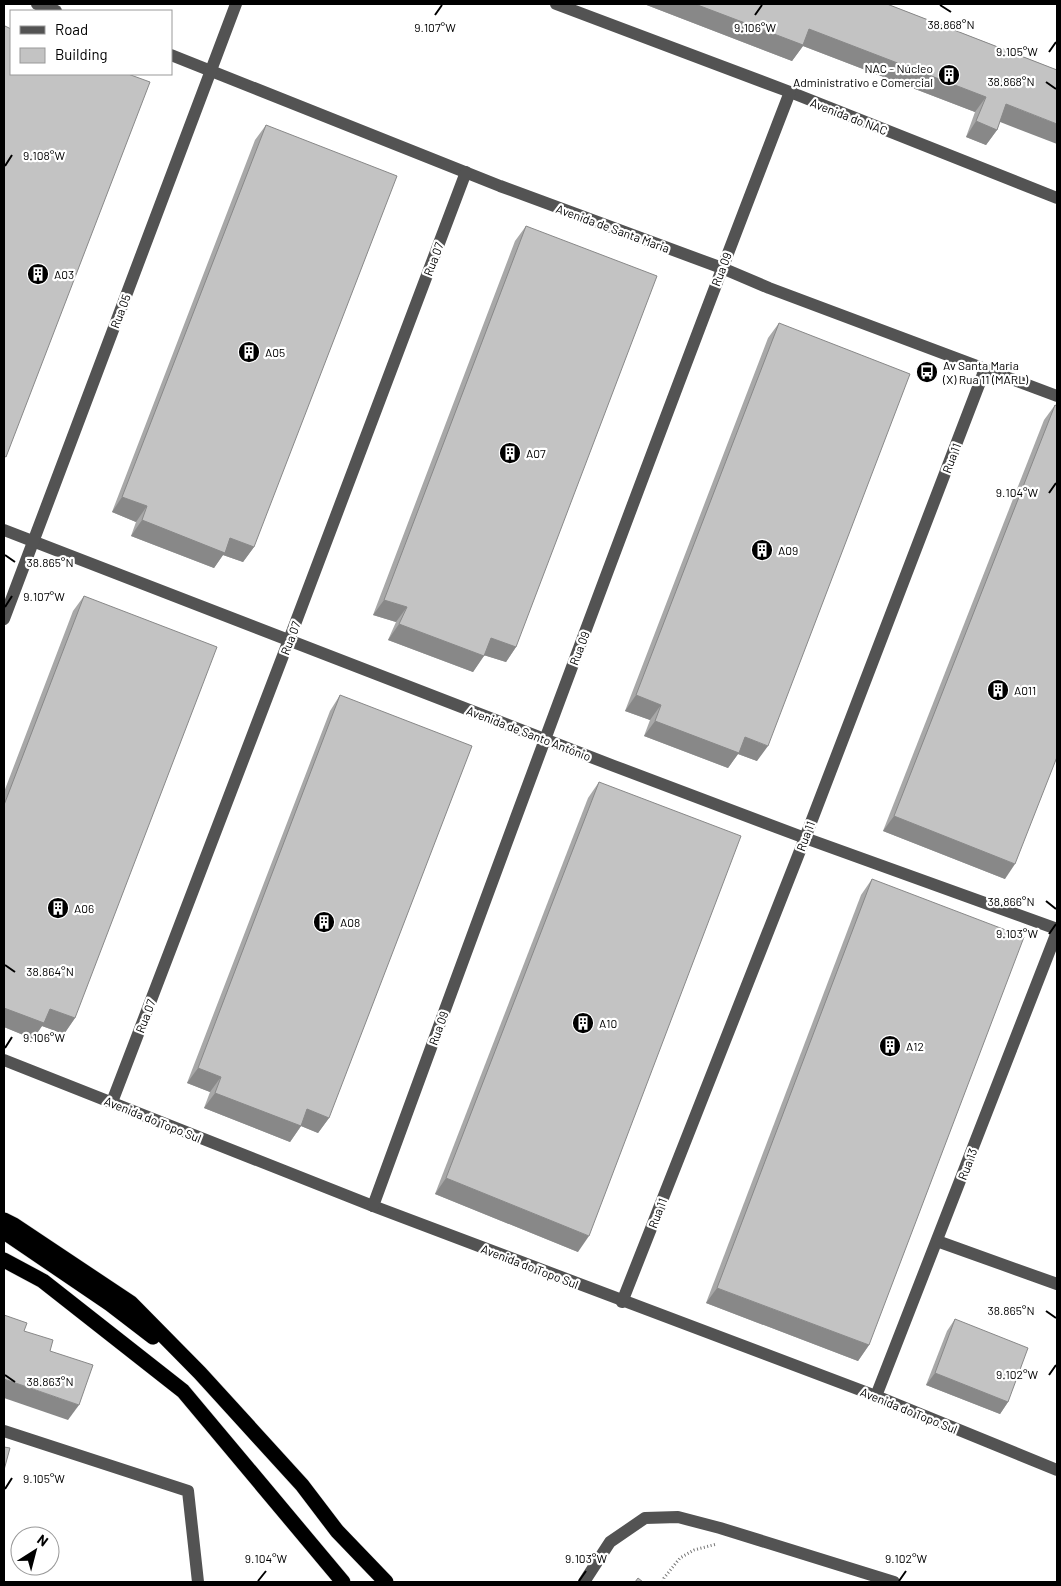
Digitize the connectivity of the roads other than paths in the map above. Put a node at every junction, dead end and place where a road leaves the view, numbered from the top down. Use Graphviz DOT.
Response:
graph roads {
  1 [pos="37,4"];
  2 [pos="236,4"];
  3 [pos="556,4"];
  4 [pos="53,10"];
  5 [pos="172,56"];
  6 [pos="211,70"];
  7 [pos="790,92"];
  8 [pos="466,172"];
  9 [pos="1057,198"];
  10 [pos="722,268"];
  11 [pos="985,369"];
  12 [pos="1057,396"];
  13 [pos="4,530"];
  14 [pos="33,541"];
  15 [pos="4,619"];
  16 [pos="289,640"];
  17 [pos="544,739"];
  18 [pos="805,838"];
  19 [pos="1057,930"];
  20 [pos="4,1060"];
  21 [pos="112,1102"];
  22 [pos="373,1206"];
  23 [pos="4,1220"];
  24 [pos="4,1232"];
  25 [pos="938,1240"];
  26 [pos="4,1260"];
  27 [pos="1057,1284"];
  28 [pos="622,1302"];
  29 [pos="200,1373"];
  30 [pos="876,1396"];
  31 [pos="4,1431"];
  32 [pos="1057,1470"];
  33 [pos="198,1582"];
  34 [pos="343,1582"];
  35 [pos="386,1582"];
  36 [pos="584,1582"];
  37 [pos="894,1582"];
  1 -- 4 [label="street"];
  2 -- 6 [label="street, Rua 05"];
  3 -- 7 [label="street, Avenida do NAC"];
  5 -- 6 [label="street, Avenida de Santa Maria"];
  6 -- 8 [label="street, Avenida de Santa Maria"];
  6 -- 14 [label="street, Rua 05"];
  7 -- 9 [label="street, Avenida do NAC"];
  7 -- 10 [label="street, Rua 09"];
  8 -- 10 [label="street, Avenida de Santa Maria"];
  8 -- 16 [label="street, Rua 07"];
  10 -- 11 [label="street, Avenida de Santa Maria"];
  10 -- 17 [label="street, Rua 09"];
  11 -- 12 [label="street, Avenida de Santa Maria"];
  11 -- 18 [label="street, Rua 11"];
  13 -- 14 [label="street, Avenida de Santo António"];
  14 -- 15 [label="street, Rua 05"];
  14 -- 16 [label="street, Avenida de Santo António"];
  16 -- 17 [label="street, Avenida de Santo António"];
  16 -- 21 [label="street, Rua 07"];
  17 -- 18 [label="street, Avenida de Santo António"];
  17 -- 22 [label="street, Rua 09"];
  18 -- 19 [label="street, Avenida de Santo António"];
  18 -- 28 [label="street, Rua 11"];
  19 -- 25 [label="street, Rua 13"];
  20 -- 21 [label="street, Avenida do Topo Sul"];
  21 -- 22 [label="street, Avenida do Topo Sul"];
  22 -- 28 [label="street, Avenida do Topo Sul"];
  23 -- 29 [label="highway"];
  24 -- 29 [label="highway"];
  25 -- 27 [label="street"];
  25 -- 30 [label="street, Rua 13"];
  26 -- 34 [label="highway"];
  28 -- 30 [label="street, Avenida do Topo Sul"];
  29 -- 35 [label="highway"];
  30 -- 32 [label="street, Avenida do Topo Sul"];
  31 -- 33 [label="street"];
  36 -- 37 [label="street"];
}
